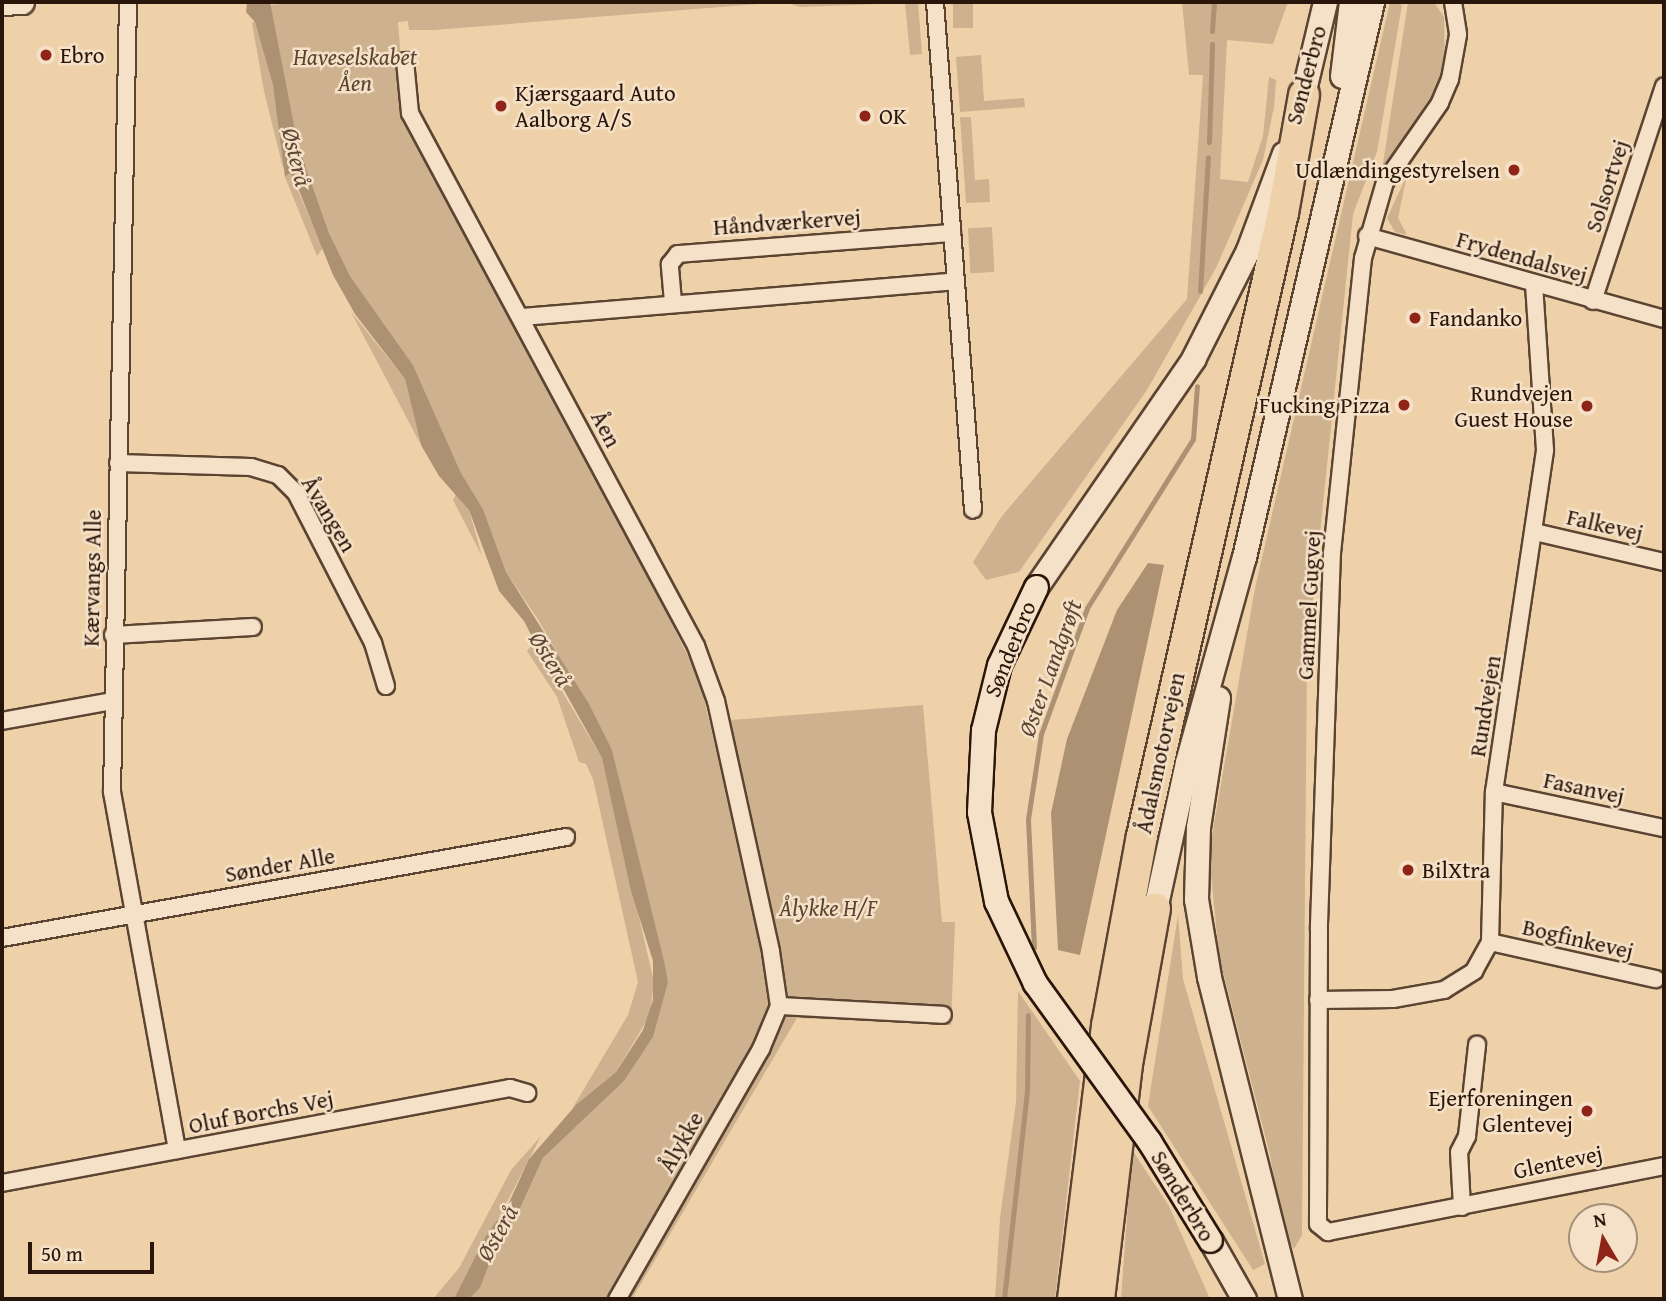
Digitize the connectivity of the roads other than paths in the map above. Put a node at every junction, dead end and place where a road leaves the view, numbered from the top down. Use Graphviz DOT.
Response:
graph roads {
  1 [pos="22,2"];
  2 [pos="128,2"];
  3 [pos="935,2"];
  4 [pos="1325,2"];
  5 [pos="1351,2"];
  6 [pos="1372,2"];
  7 [pos="1453,2"];
  8 [pos="2,3"];
  9 [pos="405,61"];
  10 [pos="1664,86"];
  11 [pos="1304,95"];
  12 [pos="1325,208"];
  13 [pos="952,233"];
  14 [pos="1367,236"];
  15 [pos="956,281"];
  16 [pos="1534,284"];
  17 [pos="1593,300"];
  18 [pos="673,302"];
  19 [pos="521,317"];
  20 [pos="1664,319"];
  21 [pos="118,463"];
  22 [pos="973,510"];
  23 [pos="1535,532"];
  24 [pos="1244,557"];
  25 [pos="1664,562"];
  26 [pos="253,626"];
  27 [pos="113,635"];
  28 [pos="386,686"];
  29 [pos="112,701"];
  30 [pos="2,721"];
  31 [pos="1494,792"];
  32 [pos="1664,828"];
  33 [pos="566,836"];
  34 [pos="1155,909"];
  35 [pos="133,914"];
  36 [pos="2,938"];
  37 [pos="1490,942"];
  38 [pos="1656,979"];
  39 [pos="1318,1000"];
  40 [pos="779,1006"];
  41 [pos="943,1015"];
  42 [pos="1477,1045"];
  43 [pos="527,1093"];
  44 [pos="177,1150"];
  45 [pos="1664,1166"];
  46 [pos="2,1183"];
  47 [pos="1462,1207"];
  48 [pos="1328,1232"];
  49 [pos="617,1299"];
  50 [pos="1073,1299"];
  51 [pos="1099,1299"];
  52 [pos="1242,1299"];
  53 [pos="1290,1299"];
  1 -- 8 [label="street"];
  2 -- 21 [label="street, Kærvangs Alle"];
  3 -- 13 [label="street"];
  4 -- 11 [label="street, Sønderbro"];
  5 -- 12 [label="street"];
  6 -- 12 [label="street, Sønderbro"];
  7 -- 14 [label="street, Gammel Gugvej"];
  9 -- 19 [label="street, Åen"];
  10 -- 17 [label="street, Solsortvej"];
  11 -- 50 [label="highway, Ådalsmotorvejen"];
  11 -- 52 [label="street, Sønderbro, bridge"];
  12 -- 24 [label="street, Sønderbro"];
  13 -- 15 [label="street"];
  13 -- 18 [label="street, Håndværkervej"];
  14 -- 16 [label="street, Frydendalsvej"];
  14 -- 39 [label="street, Gammel Gugvej"];
  15 -- 18 [label="street"];
  15 -- 22 [label="street"];
  16 -- 17 [label="street, Frydendalsvej"];
  16 -- 23 [label="street, Rundvejen"];
  17 -- 20 [label="street, Frydendalsvej"];
  18 -- 19 [label="street"];
  19 -- 40 [label="street, Åen"];
  21 -- 27 [label="street, Kærvangs Alle"];
  21 -- 28 [label="street, Åvangen"];
  23 -- 25 [label="street, Falkevej"];
  23 -- 31 [label="street, Rundvejen"];
  24 -- 34 [label="street, Sønderbro"];
  24 -- 53 [label="street, Sønderbro"];
  26 -- 27 [label="street"];
  27 -- 29 [label="street, Kærvangs Alle"];
  29 -- 30 [label="street"];
  29 -- 35 [label="street, Kærvangs Alle"];
  31 -- 32 [label="street, Fasanvej"];
  31 -- 37 [label="street, Rundvejen"];
  33 -- 35 [label="street, Sønder Alle"];
  34 -- 51 [label="highway"];
  35 -- 36 [label="street, Sønder Alle"];
  35 -- 44 [label="street, Kærvangs Alle"];
  37 -- 38 [label="street, Bogfinkevej"];
  37 -- 39 [label="street, Rundvejen"];
  39 -- 48 [label="street, Gammel Gugvej"];
  40 -- 41 [label="street"];
  40 -- 49 [label="street, Ålykke"];
  42 -- 47 [label="street"];
  43 -- 44 [label="street, Oluf Borchs Vej"];
  44 -- 46 [label="street, Oluf Borchs Vej"];
  45 -- 47 [label="street, Glentevej"];
  47 -- 48 [label="street, Glentevej"];
}
